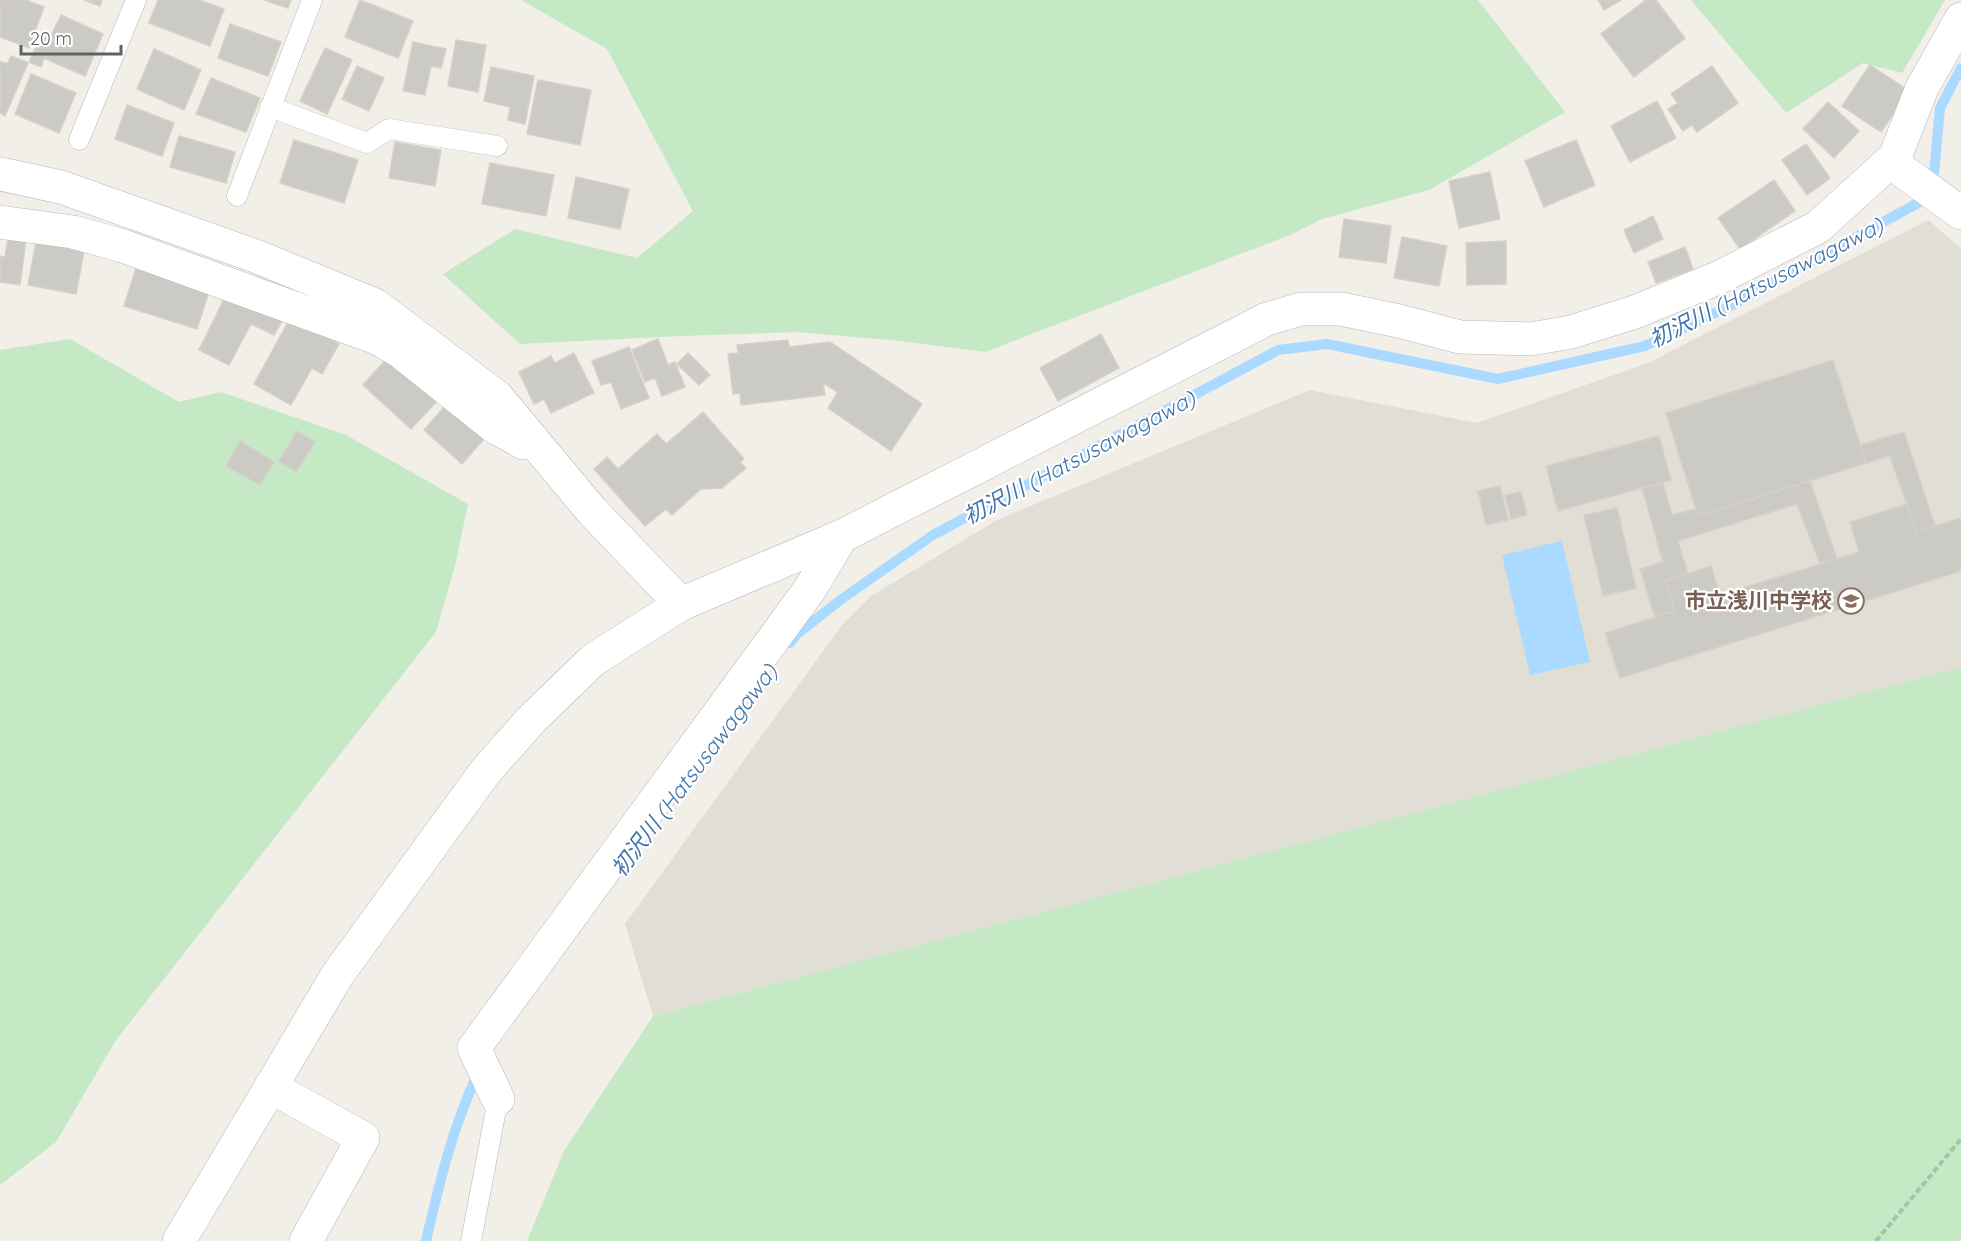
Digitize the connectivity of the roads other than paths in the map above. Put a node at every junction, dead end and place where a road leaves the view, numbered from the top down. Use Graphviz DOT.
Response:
graph roads {
  1 [pos="136,0"];
  2 [pos="312,0"];
  3 [pos="1961,19"];
  4 [pos="270,107"];
  5 [pos="80,140"];
  6 [pos="497,146"];
  7 [pos="1898,163"];
  8 [pos="0,174"];
  9 [pos="237,196"];
  10 [pos="1954,208"];
  11 [pos="0,222"];
  12 [pos="546,455"];
  13 [pos="842,536"];
  14 [pos="681,604"];
  15 [pos="271,1087"];
  16 [pos="498,1099"];
  17 [pos="180,1241"];
  18 [pos="306,1241"];
  19 [pos="471,1241"];
  1 -- 5 [label="lane"];
  2 -- 4 [label="lane"];
  3 -- 7 [label="street"];
  4 -- 6 [label="lane"];
  4 -- 9 [label="lane"];
  7 -- 10 [label="street"];
  7 -- 13 [label="street"];
  8 -- 12 [label="street"];
  11 -- 12 [label="street"];
  12 -- 14 [label="street"];
  13 -- 14 [label="street"];
  13 -- 16 [label="street"];
  14 -- 15 [label="street"];
  15 -- 17 [label="street"];
  15 -- 18 [label="street"];
  16 -- 19 [label="lane"];
}
